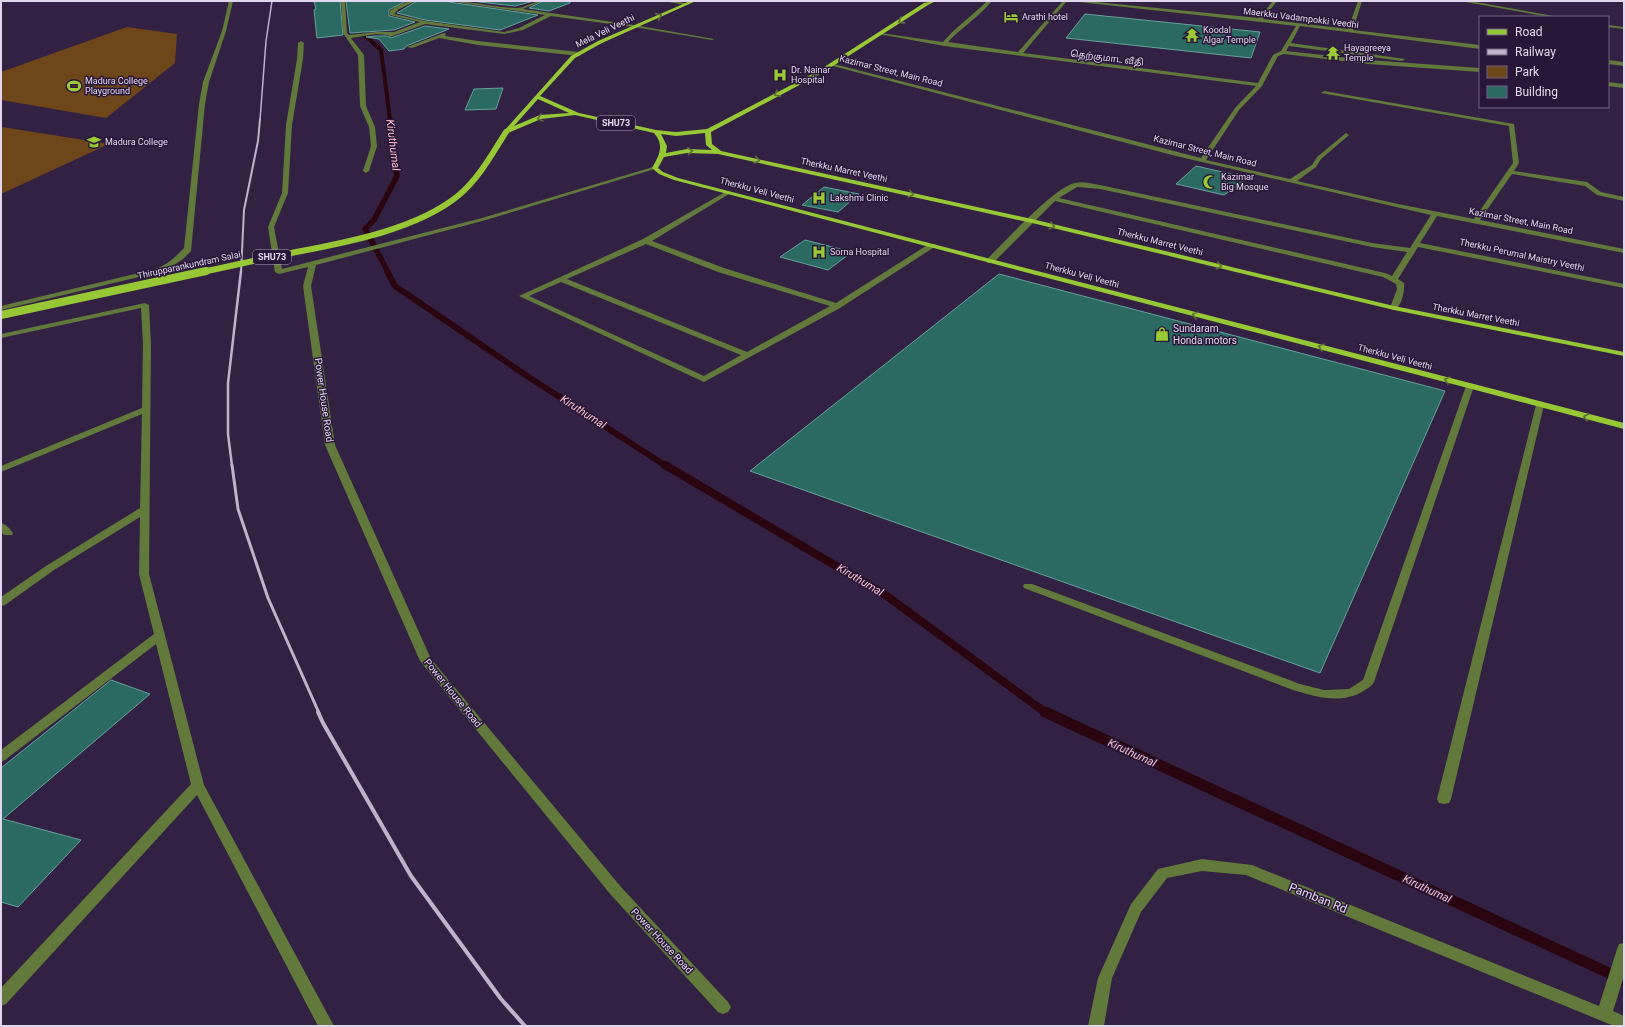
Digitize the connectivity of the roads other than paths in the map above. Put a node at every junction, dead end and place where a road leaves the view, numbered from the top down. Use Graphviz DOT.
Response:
graph roads {
  1 [pos="231,1"];
  2 [pos="343,1"];
  3 [pos="414,1"];
  4 [pos="451,1"];
  5 [pos="494,1"];
  6 [pos="540,1"];
  7 [pos="665,1"];
  8 [pos="694,1"];
  9 [pos="934,1"];
  10 [pos="990,1"];
  11 [pos="1065,1"];
  12 [pos="1072,1"];
  13 [pos="1275,1"];
  14 [pos="1360,1"];
  15 [pos="1462,1"];
  16 [pos="928,3"];
  17 [pos="686,4"];
  18 [pos="483,6"];
  19 [pos="516,10"];
  20 [pos="549,15"];
  21 [pos="1551,16"];
  22 [pos="1260,20"];
  23 [pos="425,22"];
  24 [pos="634,26"];
  25 [pos="1298,26"];
  26 [pos="1609,26"];
  27 [pos="463,27"];
  28 [pos="1624,28"];
  29 [pos="1350,32"];
  30 [pos="395,34"];
  31 [pos="881,34"];
  32 [pos="438,36"];
  33 [pos="348,37"];
  34 [pos="385,38"];
  35 [pos="712,39"];
  36 [pos="301,43"];
  37 [pos="944,44"];
  38 [pos="1289,44"];
  39 [pos="410,47"];
  40 [pos="1479,47"];
  41 [pos="1283,52"];
  42 [pos="579,54"];
  43 [pos="1019,54"];
  44 [pos="1609,62"];
  45 [pos="1624,64"];
  46 [pos="832,65"];
  47 [pos="1468,69"];
  48 [pos="1479,70"];
  49 [pos="1609,84"];
  50 [pos="1260,85"];
  51 [pos="1624,86"];
  52 [pos="1324,93"];
  53 [pos="537,96"];
  54 [pos="577,114"];
  55 [pos="708,130"];
  56 [pos="506,132"];
  57 [pos="656,132"];
  58 [pos="1346,135"];
  59 [pos="719,152"];
  60 [pos="662,156"];
  61 [pos="1203,160"];
  62 [pos="655,168"];
  63 [pos="366,171"];
  64 [pos="1510,172"];
  65 [pos="1292,181"];
  66 [pos="727,193"];
  67 [pos="1054,199"];
  68 [pos="1624,199"];
  69 [pos="1435,213"];
  70 [pos="1032,221"];
  71 [pos="1476,222"];
  72 [pos="646,241"];
  73 [pos="932,246"];
  74 [pos="1414,247"];
  75 [pos="1624,251"];
  76 [pos="990,261"];
  77 [pos="313,263"];
  78 [pos="560,279"];
  79 [pos="1394,279"];
  80 [pos="1624,286"];
  81 [pos="837,306"];
  82 [pos="1,308"];
  83 [pos="1394,308"];
  84 [pos="1,315"];
  85 [pos="1,336"];
  86 [pos="1624,354"];
  87 [pos="748,355"];
  88 [pos="1470,386"];
  89 [pos="1540,405"];
  90 [pos="146,409"];
  91 [pos="1624,426"];
  92 [pos="1,469"];
  93 [pos="144,510"];
  94 [pos="1028,586"];
  95 [pos="1,602"];
  96 [pos="160,635"];
  97 [pos="1,757"];
  98 [pos="198,785"];
  99 [pos="1444,799"];
  100 [pos="1624,952"];
  101 [pos="1,999"];
  102 [pos="723,1008"];
  103 [pos="1604,1014"];
  104 [pos="1624,1023"];
  105 [pos="326,1026"];
  106 [pos="1096,1026"];
  1 -- 82 [label="street"];
  2 -- 33 [label="street"];
  3 -- 23 [label="street"];
  4 -- 18 [label="street"];
  5 -- 18 [label="street"];
  6 -- 19 [label="street"];
  7 -- 17 [label="street"];
  8 -- 17 [label="main road, Mela Veli Veethi"];
  9 -- 16 [label="main road, SHU73"];
  10 -- 37 [label="street"];
  11 -- 43 [label="street"];
  12 -- 22 [label="street, Maerkku Vadampokki Veedhi"];
  13 -- 22 [label="street"];
  14 -- 29 [label="street"];
  15 -- 21 [label="street"];
  16 -- 31 [label="main road, SHU73, one-way"];
  24 -- 17 [label="main road, Mela Veli Veethi, one-way"];
  18 -- 19 [label="street"];
  19 -- 20 [label="street"];
  20 -- 24 [label="street"];
  20 -- 27 [label="street"];
  22 -- 25 [label="street, Maerkku Vadampokki Veedhi"];
  23 -- 27 [label="street"];
  23 -- 30 [label="street"];
  24 -- 35 [label="street"];
  24 -- 42 [label="main road, Mela Veli Veethi"];
  25 -- 29 [label="street, Maerkku Vadampokki Veedhi"];
  25 -- 38 [label="street"];
  26 -- 28 [label="street"];
  27 -- 32 [label="street"];
  29 -- 40 [label="street, Maerkku Vadampokki Veedhi"];
  30 -- 33 [label="street"];
  30 -- 34 [label="street"];
  31 -- 37 [label="street, தெற்குமாட வீதி"];
  31 -- 46 [label="main road, SHU73"];
  32 -- 39 [label="street"];
  32 -- 42 [label="street"];
  33 -- 63 [label="street"];
  36 -- 77 [label="street"];
  37 -- 43 [label="street, தெற்குமாட வீதி"];
  38 -- 41 [label="street"];
  38 -- 47 [label="street"];
  41 -- 47 [label="street"];
  41 -- 50 [label="street"];
  42 -- 53 [label="main road, Mela Veli Veethi"];
  43 -- 50 [label="street, தெற்குமாட வீதி"];
  44 -- 45 [label="street"];
  46 -- 55 [label="main road, SHU73, one-way"];
  46 -- 61 [label="street, Kazimar Street, Main Road"];
  47 -- 48 [label="street"];
  49 -- 51 [label="street"];
  50 -- 61 [label="street"];
  52 -- 64 [label="street"];
  53 -- 54 [label="main road"];
  53 -- 56 [label="main road, Mela Veli Veethi"];
  54 -- 56 [label="main road, SHU73, one-way"];
  54 -- 57 [label="main road, SHU73"];
  55 -- 57 [label="main road, SHU73"];
  55 -- 59 [label="main road"];
  56 -- 84 [label="main road, Thirupparankundram Salai / SHU73, bridge"];
  57 -- 60 [label="main road"];
  58 -- 65 [label="street"];
  60 -- 59 [label="main road, Therkku Marret Veethi, one-way"];
  59 -- 70 [label="main road, Therkku Marret Veethi, one-way"];
  60 -- 62 [label="main road"];
  61 -- 65 [label="street, Kazimar Street, Main Road"];
  62 -- 66 [label="main road, Therkku Veli Veethi"];
  62 -- 77 [label="street"];
  64 -- 68 [label="street"];
  64 -- 71 [label="street"];
  65 -- 69 [label="street, Kazimar Street, Main Road"];
  66 -- 72 [label="street"];
  66 -- 73 [label="main road, Therkku Veli Veethi"];
  67 -- 70 [label="street, Therkku Perumal Maistry Veethi"];
  67 -- 74 [label="street, Therkku Perumal Maistry Veethi"];
  67 -- 79 [label="street"];
  69 -- 71 [label="street, Kazimar Street, Main Road"];
  69 -- 74 [label="street"];
  70 -- 76 [label="street, Therkku Perumal Maistry Veethi"];
  70 -- 83 [label="main road, Therkku Marret Veethi, one-way"];
  71 -- 75 [label="street, Kazimar Street, Main Road"];
  72 -- 78 [label="street"];
  72 -- 81 [label="street"];
  73 -- 76 [label="main road, Therkku Veli Veethi"];
  73 -- 81 [label="street"];
  74 -- 79 [label="street"];
  74 -- 80 [label="street, Therkku Perumal Maistry Veethi"];
  88 -- 76 [label="main road, Therkku Veli Veethi, one-way"];
  77 -- 102 [label="street, Power House Road"];
  78 -- 87 [label="street"];
  78 -- 87 [label="street"];
  79 -- 83 [label="street"];
  81 -- 87 [label="street"];
  83 -- 86 [label="main road, Therkku Marret Veethi"];
  85 -- 90 [label="street"];
  88 -- 89 [label="main road, Therkku Veli Veethi"];
  88 -- 94 [label="street"];
  91 -- 89 [label="main road, Therkku Veli Veethi, one-way"];
  89 -- 99 [label="street"];
  90 -- 92 [label="street"];
  90 -- 93 [label="street"];
  93 -- 95 [label="street"];
  93 -- 96 [label="street"];
  96 -- 97 [label="street"];
  96 -- 98 [label="street"];
  98 -- 101 [label="street"];
  98 -- 105 [label="street"];
  100 -- 103 [label="street"];
  103 -- 104 [label="street, Pamban Rd"];
  103 -- 106 [label="street, Pamban Rd"];
}
